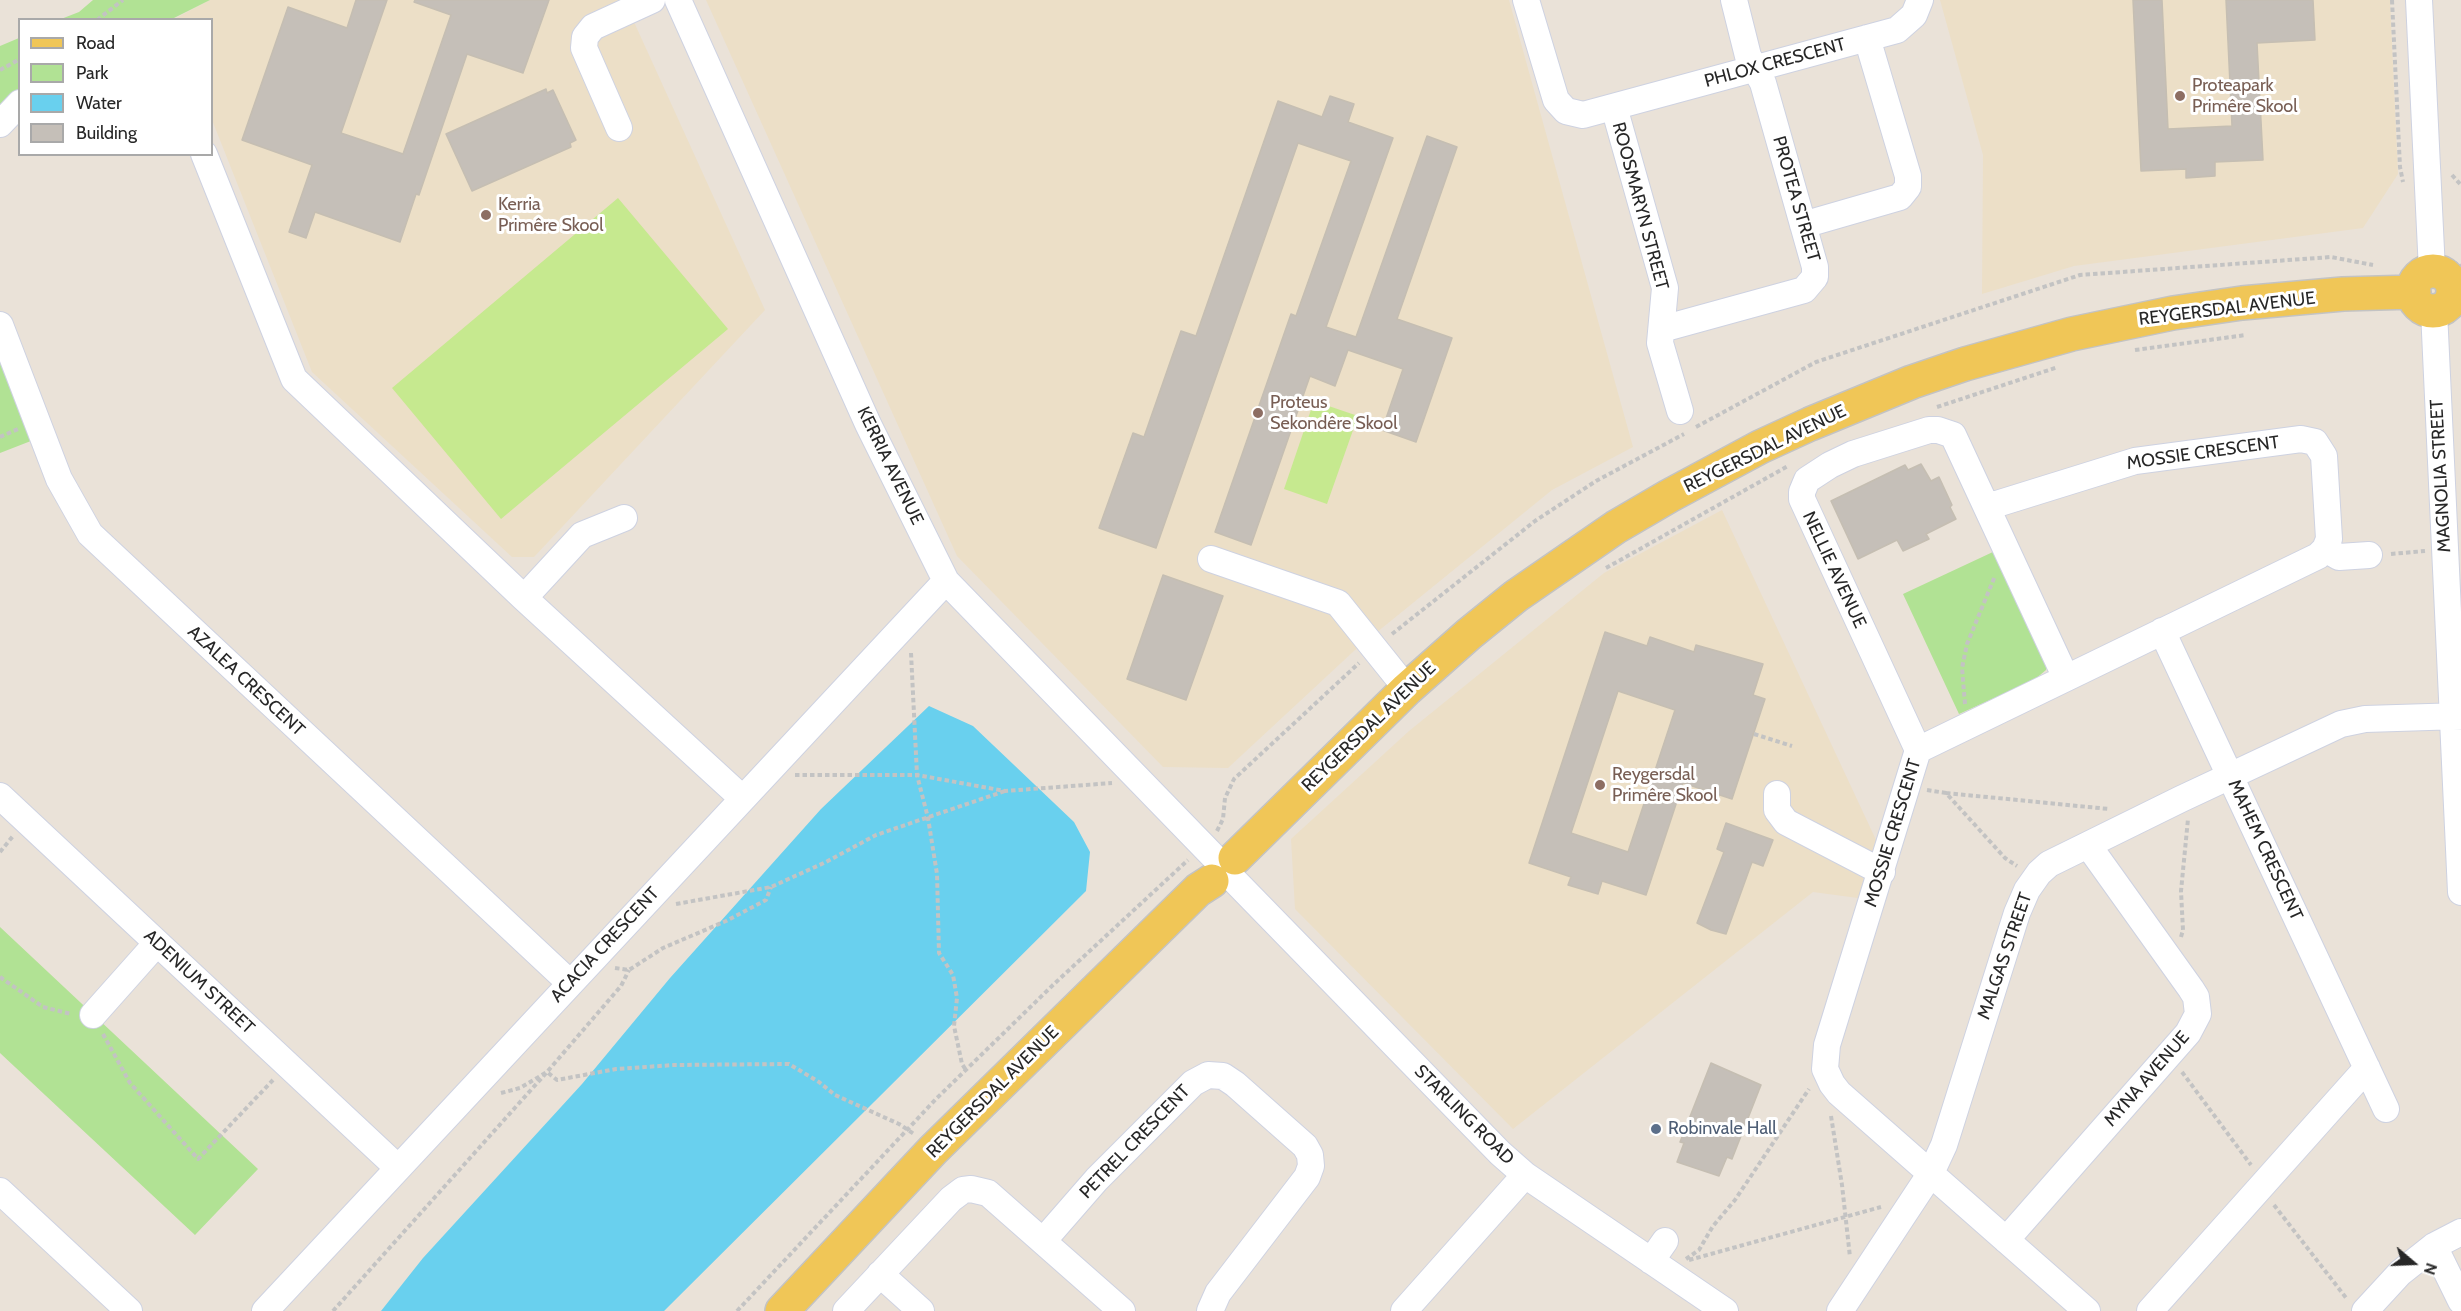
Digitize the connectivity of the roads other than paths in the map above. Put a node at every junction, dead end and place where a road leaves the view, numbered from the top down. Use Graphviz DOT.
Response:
graph roads {
  1 [pos="652,0"];
  2 [pos="678,0"];
  3 [pos="1526,0"];
  4 [pos="1734,0"];
  5 [pos="1920,0"];
  6 [pos="2419,0"];
  7 [pos="1867,38"];
  8 [pos="1755,69"];
  9 [pos="18,105"];
  10 [pos="1614,106"];
  11 [pos="0,124"];
  12 [pos="619,128"];
  13 [pos="205,156"];
  14 [pos="1803,225"];
  15 [pos="2439,291"];
  16 [pos="0,325"];
  17 [pos="1662,329"];
  18 [pos="1680,411"];
  19 [pos="1987,507"];
  20 [pos="624,518"];
  21 [pos="2325,549"];
  22 [pos="2369,555"];
  23 [pos="1211,559"];
  24 [pos="946,581"];
  25 [pos="524,598"];
  26 [pos="2162,631"];
  27 [pos="2066,678"];
  28 [pos="1407,689"];
  29 [pos="2456,716"];
  30 [pos="1918,750"];
  31 [pos="2230,776"];
  32 [pos="1777,794"];
  33 [pos="0,796"];
  34 [pos="742,798"];
  35 [pos="2088,845"];
  36 [pos="1220,864"];
  37 [pos="1882,872"];
  38 [pos="2461,892"];
  39 [pos="157,943"];
  40 [pos="570,983"];
  41 [pos="93,1015"];
  42 [pos="2367,1068"];
  43 [pos="2386,1109"];
  44 [pos="398,1168"];
  45 [pos="1931,1173"];
  46 [pos="1525,1175"];
  47 [pos="0,1191"];
  48 [pos="2461,1232"];
  49 [pos="2006,1240"];
  50 [pos="1043,1241"];
  51 [pos="2434,1246"];
  52 [pos="880,1274"];
  53 [pos="2461,1301"];
  54 [pos="1412,1308"];
  55 [pos="129,1311"];
  56 [pos="265,1311"];
  57 [pos="782,1311"];
  58 [pos="846,1311"];
  59 [pos="921,1311"];
  60 [pos="1122,1311"];
  61 [pos="1210,1311"];
  62 [pos="1725,1311"];
  63 [pos="1840,1311"];
  64 [pos="2087,1311"];
  65 [pos="2150,1311"];
  66 [pos="2365,1311"];
  1 -- 12 [label="street"];
  2 -- 24 [label="street, KERRIA AVENUE"];
  3 -- 10 [label="street, PHLOX CRESCENT"];
  4 -- 8 [label="street, PROTEA STREET"];
  5 -- 7 [label="street, PHLOX CRESCENT"];
  6 -- 15 [label="street, MAGNOLIA STREET"];
  7 -- 8 [label="street, PHLOX CRESCENT"];
  7 -- 14 [label="street"];
  8 -- 10 [label="street, PHLOX CRESCENT"];
  8 -- 14 [label="street, PROTEA STREET"];
  9 -- 11 [label="street"];
  10 -- 17 [label="street, ROOSMARYN STREET"];
  13 -- 25 [label="street"];
  14 -- 17 [label="street, PROTEA STREET"];
  15 -- 28 [label="main road, REYGERSDAL AVENUE"];
  15 -- 29 [label="street, MAGNOLIA STREET"];
  16 -- 40 [label="street, AZALEA CRESCENT"];
  17 -- 18 [label="street, ROOSMARYN STREET"];
  19 -- 21 [label="street, MOSSIE CRESCENT"];
  19 -- 27 [label="street, NELLIE AVENUE"];
  19 -- 30 [label="street, NELLIE AVENUE"];
  20 -- 25 [label="street"];
  21 -- 22 [label="street"];
  21 -- 26 [label="street, MOSSIE CRESCENT"];
  23 -- 28 [label="street"];
  24 -- 34 [label="street, ACACIA CRESCENT"];
  24 -- 36 [label="street, KERRIA AVENUE"];
  25 -- 34 [label="street"];
  26 -- 27 [label="street, MOSSIE CRESCENT"];
  26 -- 31 [label="street, MAHEM CRESCENT"];
  27 -- 30 [label="street, MOSSIE CRESCENT"];
  28 -- 36 [label="main road, REYGERSDAL AVENUE"];
  29 -- 31 [label="street, MALGAS STREET"];
  29 -- 38 [label="street, MAGNOLIA STREET"];
  30 -- 37 [label="street, MOSSIE CRESCENT"];
  31 -- 35 [label="street, MALGAS STREET"];
  31 -- 42 [label="street, MAHEM CRESCENT"];
  32 -- 37 [label="street"];
  33 -- 39 [label="street, ADENIUM STREET"];
  34 -- 40 [label="street, ACACIA CRESCENT"];
  35 -- 45 [label="street, MALGAS STREET"];
  35 -- 49 [label="street, MYNA AVENUE"];
  36 -- 46 [label="street, STARLING ROAD"];
  36 -- 57 [label="main road, REYGERSDAL AVENUE"];
  37 -- 45 [label="street, MOSSIE CRESCENT"];
  39 -- 41 [label="street"];
  39 -- 44 [label="street, ADENIUM STREET"];
  40 -- 44 [label="street, ACACIA CRESCENT"];
  42 -- 43 [label="street, MAHEM CRESCENT"];
  42 -- 65 [label="street"];
  44 -- 56 [label="street, ACACIA CRESCENT"];
  45 -- 49 [label="street"];
  45 -- 63 [label="street, MALGAS STREET"];
  46 -- 54 [label="street"];
  46 -- 62 [label="street, STARLING ROAD"];
  47 -- 55 [label="street"];
  48 -- 51 [label="street"];
  49 -- 64 [label="street"];
  50 -- 52 [label="street"];
  50 -- 60 [label="street"];
  50 -- 61 [label="street, PETREL CRESCENT"];
  51 -- 53 [label="street"];
  51 -- 66 [label="street"];
  52 -- 58 [label="street"];
  52 -- 59 [label="street"];
}
